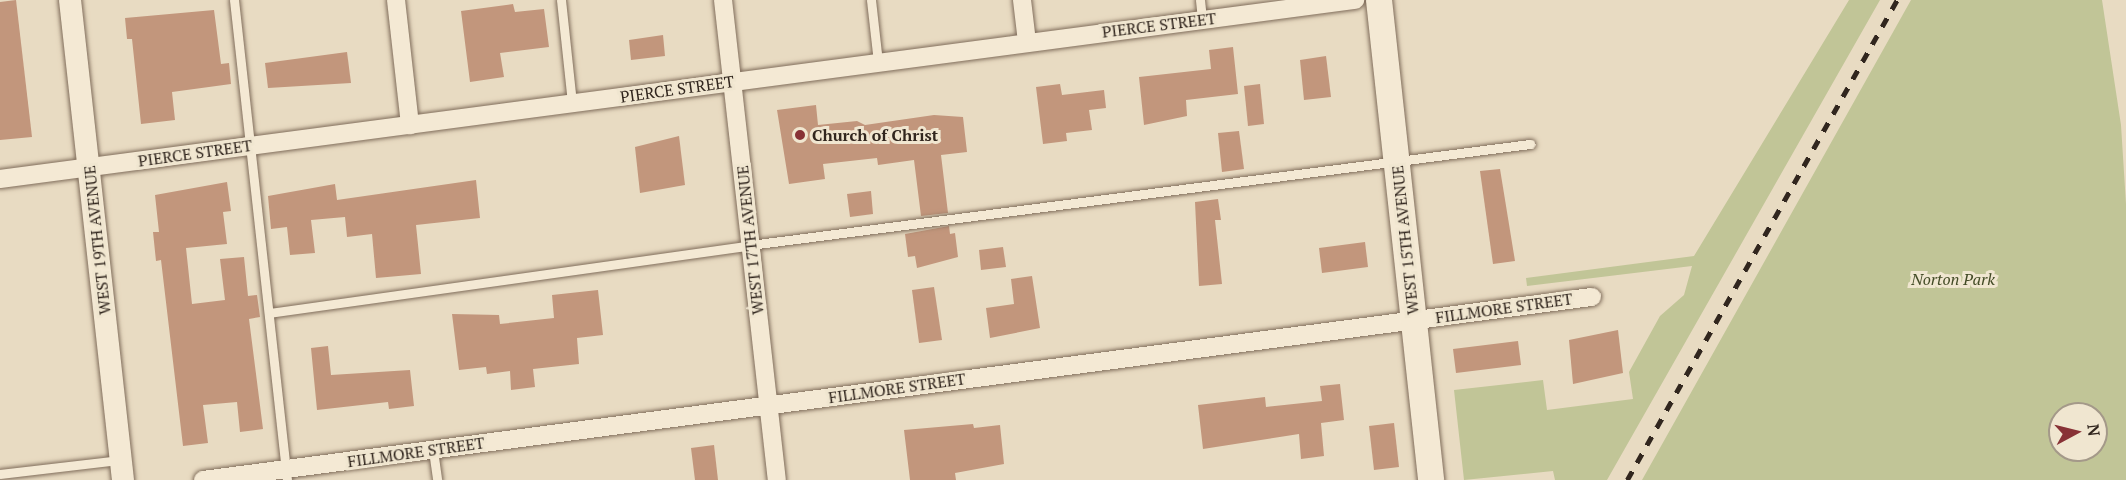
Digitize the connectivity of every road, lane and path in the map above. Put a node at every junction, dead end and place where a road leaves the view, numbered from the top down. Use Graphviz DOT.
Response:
graph roads {
  1 [pos="70,0"];
  2 [pos="234,0"];
  3 [pos="396,0"];
  4 [pos="561,0"];
  5 [pos="723,0"];
  6 [pos="871,0"];
  7 [pos="1022,0"];
  8 [pos="1200,0"];
  9 [pos="1355,0"];
  10 [pos="1379,0"];
  11 [pos="1202,20"];
  12 [pos="1027,42"];
  13 [pos="878,62"];
  14 [pos="732,82"];
  15 [pos="572,103"];
  16 [pos="410,125"];
  17 [pos="1530,144"];
  18 [pos="250,145"];
  19 [pos="1396,160"];
  20 [pos="88,168"];
  21 [pos="0,179"];
  22 [pos="750,245"];
  23 [pos="1592,297"];
  24 [pos="269,313"];
  25 [pos="1414,320"];
  26 [pos="768,405"];
  27 [pos="433,450"];
  28 [pos="122,470"];
  29 [pos="0,474"];
  30 [pos="287,474"];
  31 [pos="203,480"];
  32 [pos="437,480"];
  33 [pos="777,480"];
  34 [pos="1431,480"];
  1 -- 20 [label="street, WEST 19TH AVENUE"];
  2 -- 18 [label="lane"];
  3 -- 16 [label="street"];
  4 -- 15 [label="lane"];
  5 -- 14 [label="street, WEST 17TH AVENUE"];
  6 -- 13 [label="lane"];
  7 -- 12 [label="street"];
  8 -- 11 [label="lane"];
  9 -- 11 [label="street, PIERCE STREET"];
  10 -- 19 [label="main road, WEST 15TH AVENUE"];
  11 -- 12 [label="street, PIERCE STREET"];
  12 -- 13 [label="street, PIERCE STREET"];
  13 -- 14 [label="street, PIERCE STREET"];
  14 -- 15 [label="street, PIERCE STREET"];
  14 -- 22 [label="street, WEST 17TH AVENUE"];
  15 -- 16 [label="street, PIERCE STREET"];
  16 -- 18 [label="street, PIERCE STREET"];
  17 -- 19 [label="lane"];
  18 -- 20 [label="street, PIERCE STREET"];
  18 -- 24 [label="lane"];
  19 -- 22 [label="lane"];
  19 -- 25 [label="main road, WEST 15TH AVENUE"];
  20 -- 21 [label="street, PIERCE STREET"];
  20 -- 28 [label="street, WEST 19TH AVENUE"];
  22 -- 24 [label="lane"];
  22 -- 26 [label="street, WEST 17TH AVENUE"];
  23 -- 25 [label="street, FILLMORE STREET"];
  24 -- 30 [label="lane"];
  25 -- 26 [label="street, FILLMORE STREET"];
  25 -- 34 [label="main road, WEST 15TH AVENUE"];
  26 -- 27 [label="street, FILLMORE STREET"];
  26 -- 33 [label="street, WEST 17TH AVENUE"];
  27 -- 30 [label="street, FILLMORE STREET"];
  27 -- 32 [label="lane"];
  28 -- 29 [label="lane"];
  30 -- 31 [label="street, FILLMORE STREET"];
}
